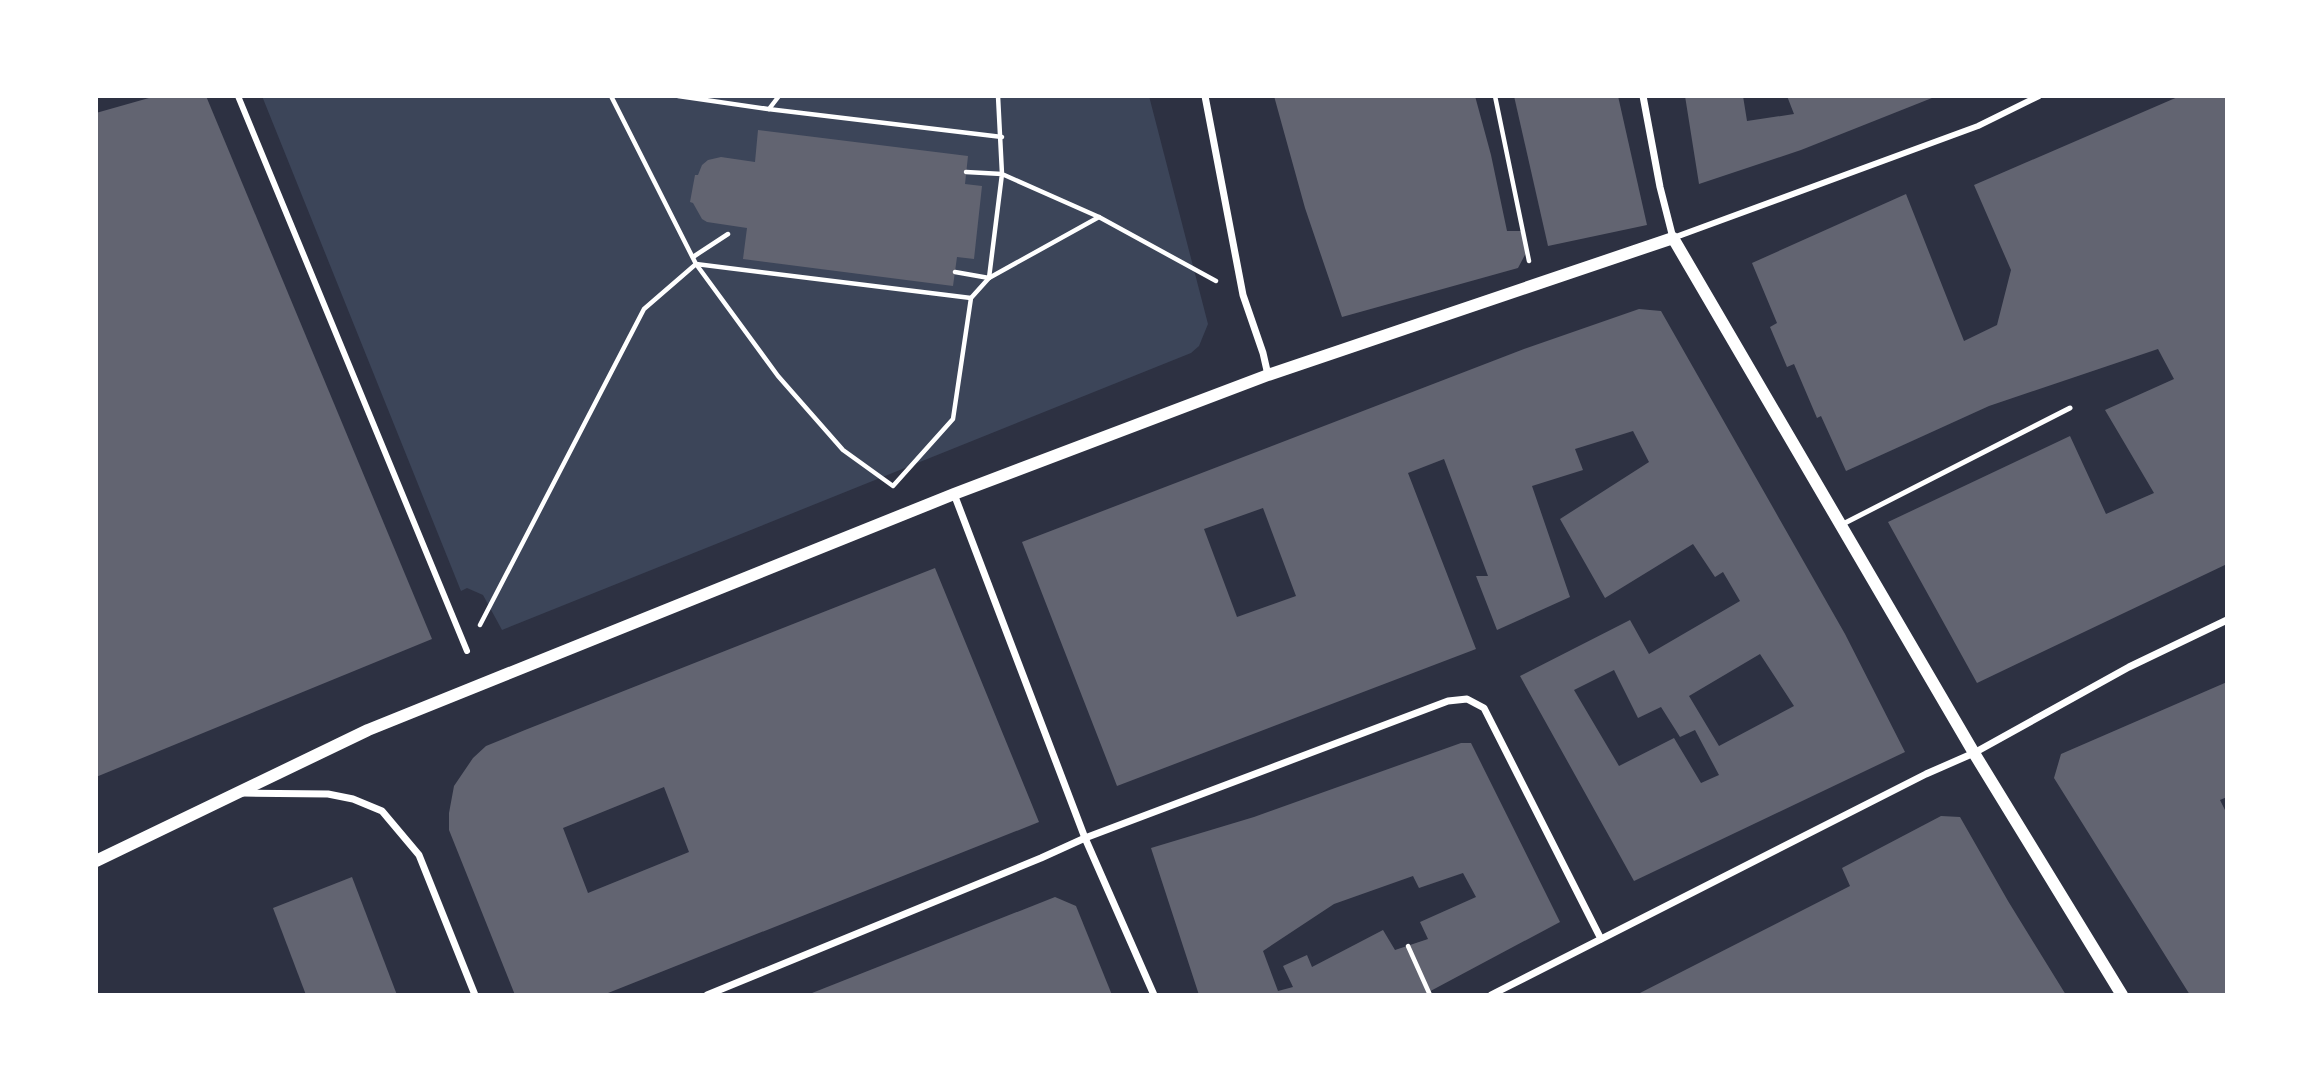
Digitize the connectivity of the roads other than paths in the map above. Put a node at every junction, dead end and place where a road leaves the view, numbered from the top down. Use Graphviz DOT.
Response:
graph roads {
  1 [pos="238,96"];
  2 [pos="1205,96"];
  3 [pos="1643,96"];
  4 [pos="2039,96"];
  5 [pos="1673,238"];
  6 [pos="1268,375"];
  7 [pos="2070,408"];
  8 [pos="954,494"];
  9 [pos="1841,525"];
  10 [pos="2227,620"];
  11 [pos="467,651"];
  12 [pos="1974,753"];
  13 [pos="239,793"];
  14 [pos="1085,838"];
  15 [pos="96,861"];
  16 [pos="1601,939"];
  17 [pos="475,995"];
  18 [pos="707,995"];
  19 [pos="1154,995"];
  20 [pos="1491,995"];
  21 [pos="2122,995"];
  1 -- 11 [label="street"];
  2 -- 6 [label="street"];
  3 -- 5 [label="street"];
  4 -- 5 [label="street"];
  5 -- 6 [label="street"];
  5 -- 9 [label="street"];
  6 -- 8 [label="street"];
  7 -- 9 [label="lane"];
  8 -- 13 [label="street"];
  8 -- 14 [label="street"];
  9 -- 12 [label="street"];
  10 -- 12 [label="street"];
  12 -- 16 [label="street"];
  12 -- 21 [label="street"];
  13 -- 15 [label="street"];
  13 -- 17 [label="street"];
  14 -- 16 [label="street"];
  14 -- 18 [label="street"];
  14 -- 19 [label="street"];
  16 -- 20 [label="street"];
}
